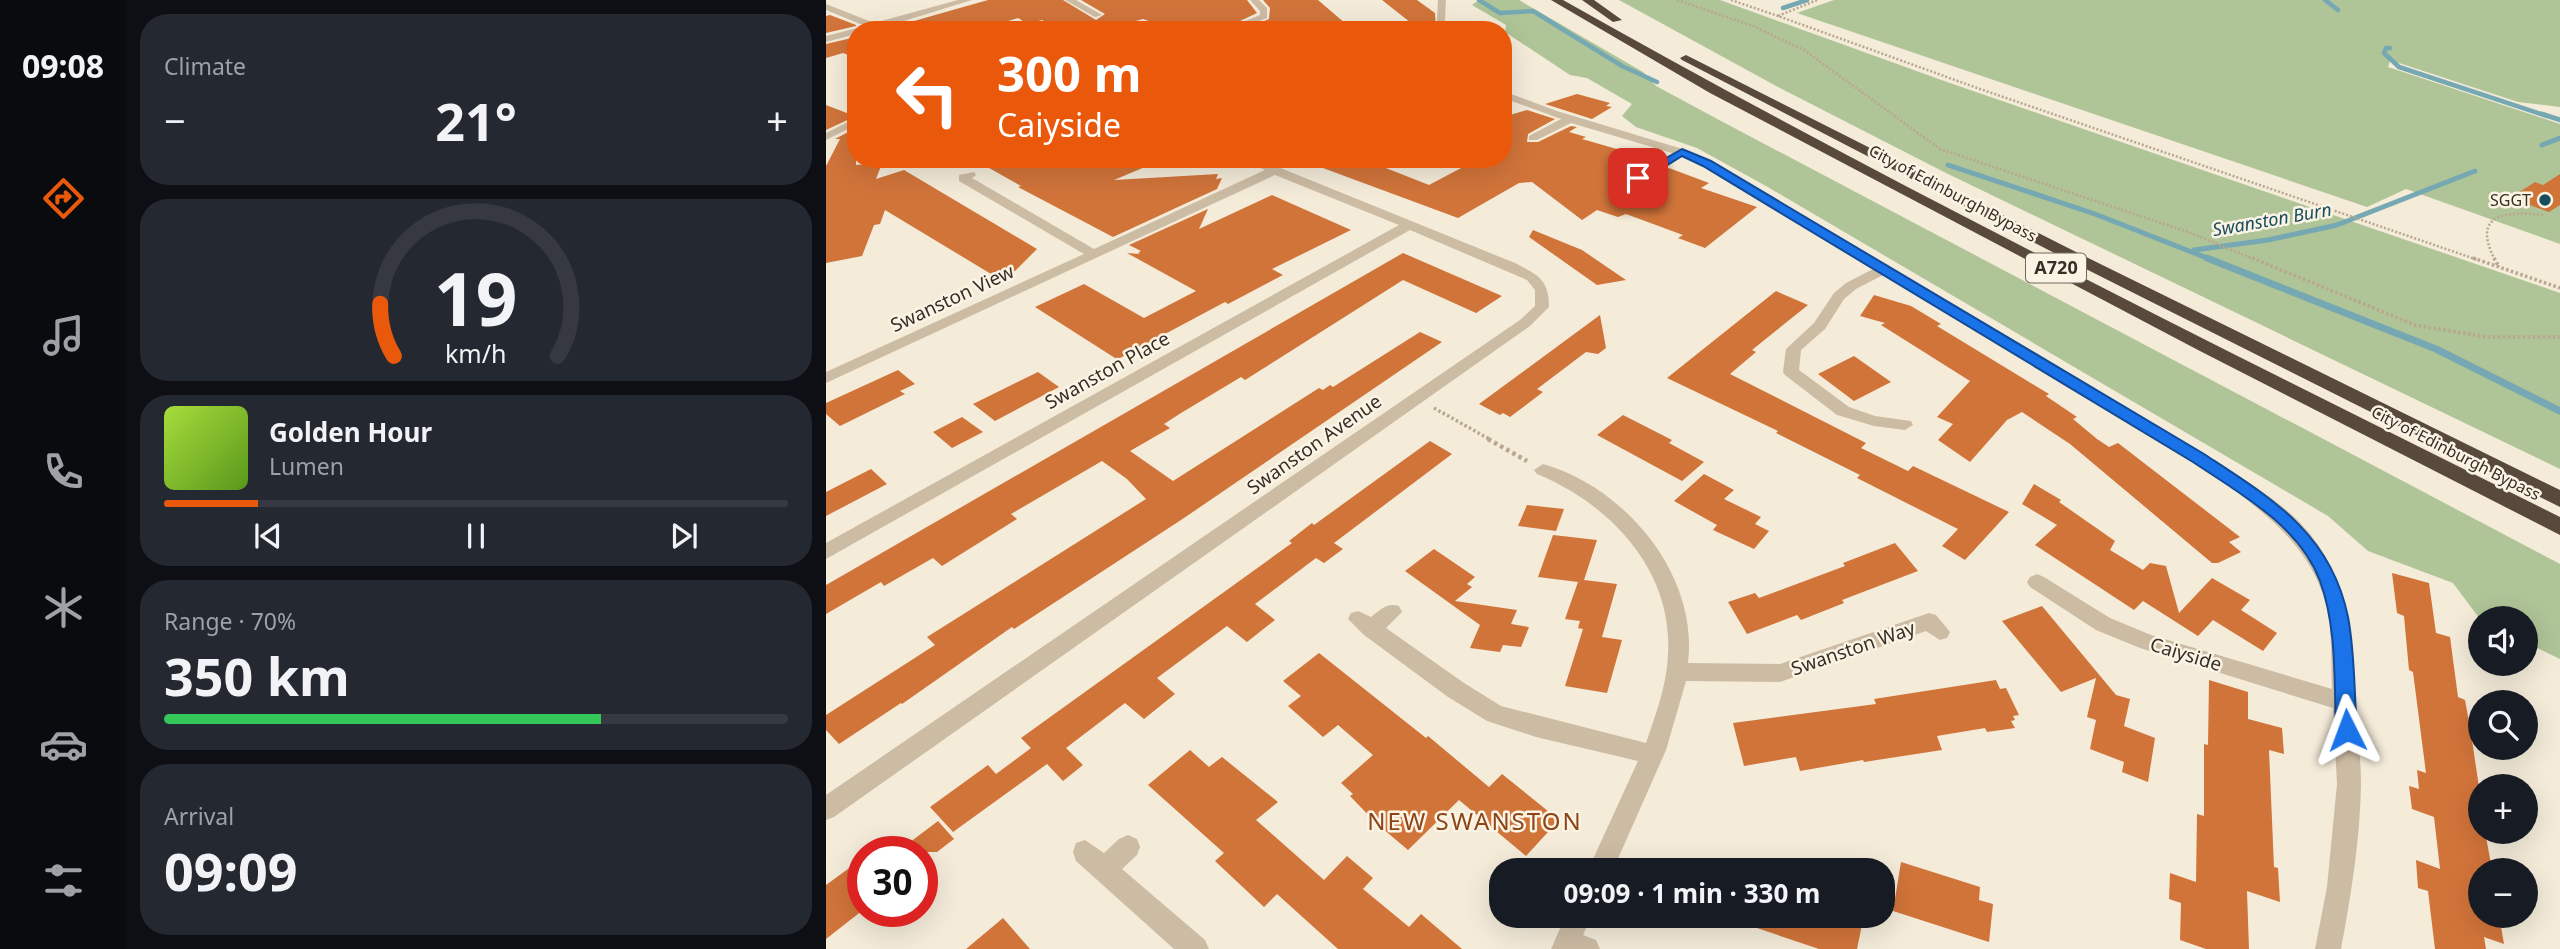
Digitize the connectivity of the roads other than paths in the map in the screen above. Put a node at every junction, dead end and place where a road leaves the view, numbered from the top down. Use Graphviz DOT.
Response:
graph roads {
  1 [pos="968,0"];
  2 [pos="1069,0"];
  3 [pos="1254,0"];
  4 [pos="1442,0"];
  5 [pos="1542,0"];
  6 [pos="1556,0"];
  7 [pos="1580,0"];
  8 [pos="1587,0"];
  9 [pos="826,7"];
  10 [pos="1095,11"];
  11 [pos="860,21"];
  12 [pos="900,21"];
  13 [pos="1251,21"];
  14 [pos="1441,21"];
  15 [pos="1628,27"];
  16 [pos="847,33"];
  17 [pos="826,39"];
  18 [pos="1714,90"];
  19 [pos="1512,97"];
  20 [pos="1572,118"];
  21 [pos="847,126"];
  22 [pos="826,136"];
  23 [pos="1533,138"];
  24 [pos="1682,152"];
  25 [pos="1270,168"];
  26 [pos="1275,170"];
  27 [pos="970,175"];
  28 [pos="1638,178"];
  29 [pos="1409,225"];
  30 [pos="1094,254"];
  31 [pos="1884,269"];
  32 [pos="826,377"];
  33 [pos="1905,425"];
  34 [pos="1558,469"];
  35 [pos="2560,499"];
  36 [pos="2560,527"];
  37 [pos="826,552"];
  38 [pos="2037,582"];
  39 [pos="1392,612"];
  40 [pos="1940,632"];
  41 [pos="1677,672"];
  42 [pos="2345,702"];
  43 [pos="1651,754"];
  44 [pos="826,809"];
  45 [pos="1128,847"];
  46 [pos="1605,858"];
  47 [pos="1576,928"];
  48 [pos="1572,947"];
  49 [pos="1196,949"];
  50 [pos="2328,949"];
  1 -- 12 [label="street"];
  2 -- 10 [label="street"];
  3 -- 13 [label="street"];
  4 -- 14 [label="street"];
  5 -- 18 [label="highway"];
  6 -- 18 [label="highway, City of Edinburgh Bypass / A720"];
  7 -- 15 [label="highway, City of Edinburgh Bypass / A720"];
  8 -- 15 [label="highway"];
  9 -- 11 [label="street"];
  15 -- 35 [label="highway, City of Edinburgh Bypass / A720"];
  16 -- 17 [label="street"];
  18 -- 36 [label="highway, City of Edinburgh Bypass / A720"];
  19 -- 20 [label="street"];
  20 -- 23 [label="street"];
  20 -- 24 [label="street"];
  21 -- 22 [label="street"];
  24 -- 28 [label="street"];
  24 -- 31 [label="street"];
  25 -- 26 [label="street, Swanston Avenue"];
  26 -- 29 [label="street, Swanston Avenue"];
  26 -- 30 [label="street, Swanston View"];
  27 -- 30 [label="street"];
  29 -- 37 [label="street, Swanston Place"];
  29 -- 44 [label="street, Swanston Avenue"];
  30 -- 32 [label="street, Swanston View"];
  31 -- 33 [label="street"];
  31 -- 42 [label="street"];
  34 -- 41 [label="street"];
  38 -- 42 [label="street, Caiyside"];
  39 -- 43 [label="street"];
  40 -- 41 [label="street, Swanston Way"];
  41 -- 43 [label="street"];
  42 -- 50 [label="street"];
  43 -- 46 [label="street"];
  45 -- 49 [label="street"];
  47 -- 48 [label="street"];
}
